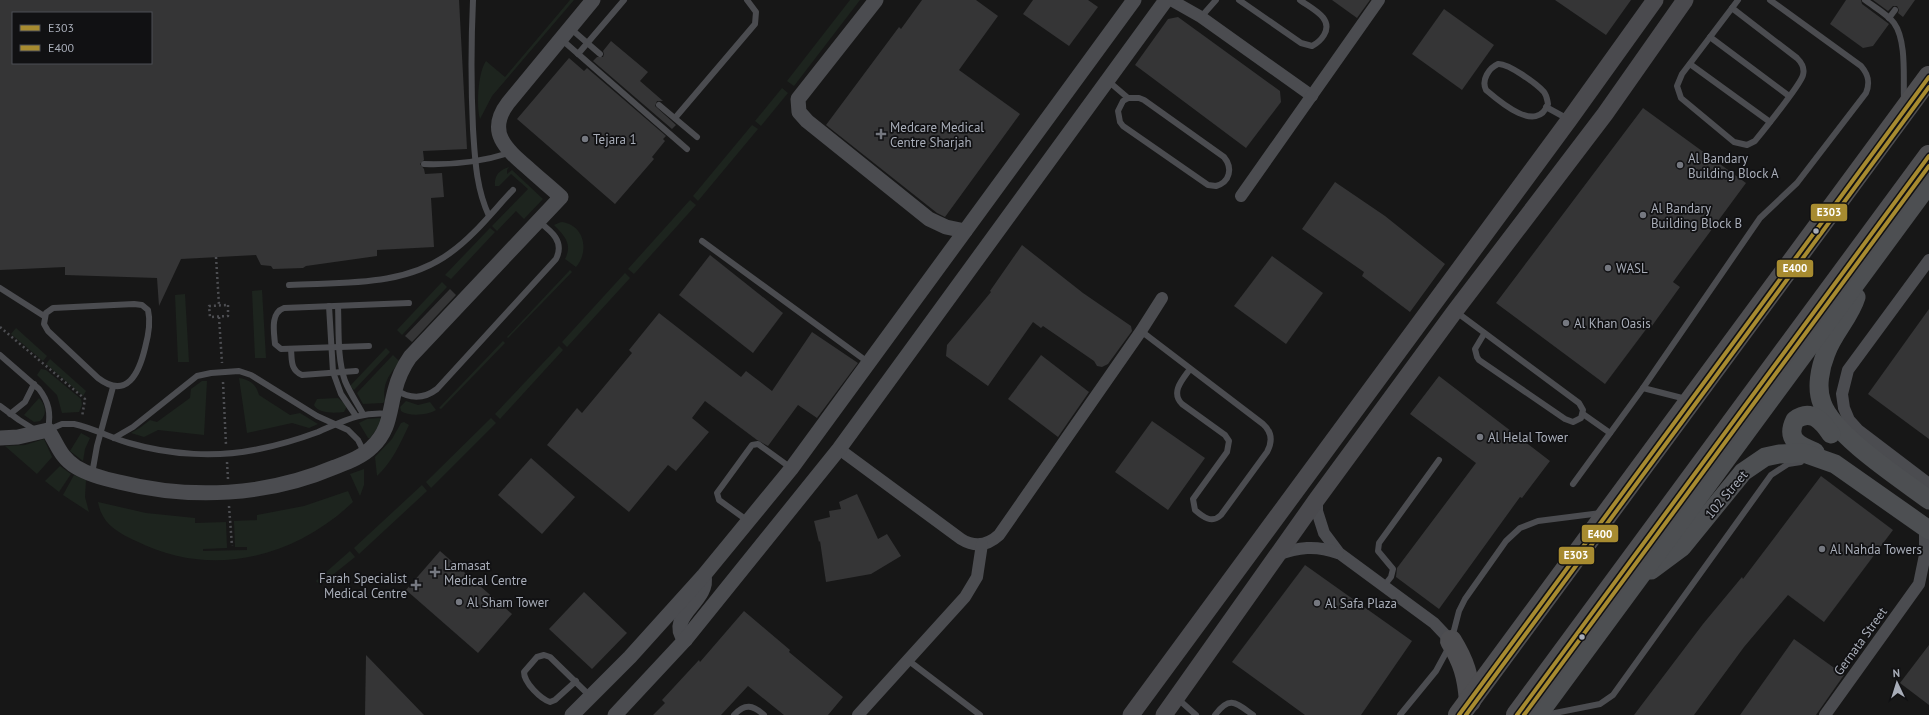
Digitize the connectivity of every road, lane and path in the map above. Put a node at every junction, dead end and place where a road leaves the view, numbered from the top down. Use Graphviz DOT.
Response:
graph roads {
  1 [pos="473,0"];
  2 [pos="593,0"];
  3 [pos="624,0"];
  4 [pos="747,0"];
  5 [pos="876,0"];
  6 [pos="1134,0"];
  7 [pos="1166,0"];
  8 [pos="1171,0"];
  9 [pos="1216,0"];
  10 [pos="1239,0"];
  11 [pos="1300,0"];
  12 [pos="1379,0"];
  13 [pos="1655,0"];
  14 [pos="1685,0"];
  15 [pos="1738,0"];
  16 [pos="1770,0"];
  17 [pos="1865,0"];
  18 [pos="1732,8"];
  19 [pos="1895,10"];
  20 [pos="1201,17"];
  21 [pos="1889,18"];
  22 [pos="565,34"];
  23 [pos="1710,37"];
  24 [pos="588,43"];
  25 [pos="578,54"];
  26 [pos="600,54"];
  27 [pos="1690,64"];
  28 [pos="1929,77"];
  29 [pos="1107,80"];
  30 [pos="1312,96"];
  31 [pos="1790,96"];
  32 [pos="1128,98"];
  33 [pos="659,105"];
  34 [pos="1546,108"];
  35 [pos="1904,111"];
  36 [pos="675,118"];
  37 [pos="1569,120"];
  38 [pos="1770,122"];
  39 [pos="697,138"];
  40 [pos="687,149"];
  41 [pos="510,152"];
  42 [pos="1929,156"];
  43 [pos="475,161"];
  44 [pos="424,164"];
  45 [pos="1929,185"];
  46 [pos="513,190"];
  47 [pos="1241,196"];
  48 [pos="488,216"];
  49 [pos="538,221"];
  50 [pos="965,231"];
  51 [pos="702,241"];
  52 [pos="216,257"];
  53 [pos="1929,260"];
  54 [pos="1861,276"];
  55 [pos="289,285"];
  56 [pos="0,288"];
  57 [pos="1162,298"];
  58 [pos="409,302"];
  59 [pos="219,305"];
  60 [pos="329,306"];
  61 [pos="338,306"];
  62 [pos="1455,311"];
  63 [pos="44,316"];
  64 [pos="219,316"];
  65 [pos="0,327"];
  66 [pos="1141,331"];
  67 [pos="1484,334"];
  68 [pos="369,346"];
  69 [pos="330,347"];
  70 [pos="340,347"];
  71 [pos="292,349"];
  72 [pos="0,355"];
  73 [pos="869,363"];
  74 [pos="1190,368"];
  75 [pos="356,371"];
  76 [pos="222,372"];
  77 [pos="333,372"];
  78 [pos="342,372"];
  79 [pos="34,384"];
  80 [pos="113,387"];
  81 [pos="1643,388"];
  82 [pos="395,390"];
  83 [pos="1691,399"];
  84 [pos="0,406"];
  85 [pos="10,414"];
  86 [pos="363,414"];
  87 [pos="391,414"];
  88 [pos="1583,414"];
  89 [pos="356,416"];
  90 [pos="334,424"];
  91 [pos="80,425"];
  92 [pos="43,431"];
  93 [pos="100,433"];
  94 [pos="1610,433"];
  95 [pos="0,438"];
  96 [pos="114,438"];
  97 [pos="839,449"];
  98 [pos="227,454"];
  99 [pos="365,454"];
  100 [pos="1438,460"];
  101 [pos="1879,462"];
  102 [pos="1835,464"];
  103 [pos="1902,465"];
  104 [pos="791,469"];
  105 [pos="92,474"];
  106 [pos="1573,484"];
  107 [pos="1929,484"];
  108 [pos="229,493"];
  109 [pos="1317,499"];
  110 [pos="1929,500"];
  111 [pos="1608,512"];
  112 [pos="749,522"];
  113 [pos="1927,528"];
  114 [pos="982,544"];
  115 [pos="232,546"];
  116 [pos="1339,553"];
  117 [pos="1277,555"];
  118 [pos="704,575"];
  119 [pos="1640,577"];
  120 [pos="1924,581"];
  121 [pos="1383,587"];
  122 [pos="685,640"];
  123 [pos="1451,641"];
  124 [pos="909,662"];
  125 [pos="576,681"];
  126 [pos="591,696"];
  127 [pos="1464,708"];
  128 [pos="1171,709"];
  129 [pos="572,715"];
  130 [pos="615,715"];
  131 [pos="734,715"];
  132 [pos="764,715"];
  133 [pos="858,715"];
  134 [pos="980,715"];
  135 [pos="1131,715"];
  136 [pos="1196,715"];
  137 [pos="1215,715"];
  138 [pos="1253,715"];
  139 [pos="1400,715"];
  140 [pos="1517,715"];
  141 [pos="1538,715"];
  142 [pos="1543,715"];
  143 [pos="1825,715"];
  1 -- 43 [label="lane"];
  2 -- 22 [label="street"];
  3 -- 24 [label="lane"];
  4 -- 36 [label="lane"];
  5 -- 50 [label="street"];
  6 -- 50 [label="street"];
  7 -- 29 [label="street"];
  8 -- 20 [label="street"];
  9 -- 20 [label="lane"];
  10 -- 11 [label="lane"];
  12 -- 30 [label="street"];
  13 -- 37 [label="main road"];
  14 -- 62 [label="main road"];
  15 -- 18 [label="lane"];
  16 -- 81 [label="lane"];
  17 -- 21 [label="lane"];
  18 -- 23 [label="lane"];
  18 -- 31 [label="lane"];
  19 -- 21 [label="lane"];
  20 -- 30 [label="street"];
  21 -- 35 [label="lane"];
  22 -- 24 [label="lane"];
  22 -- 25 [label="lane"];
  22 -- 41 [label="street"];
  23 -- 27 [label="lane"];
  23 -- 31 [label="lane"];
  24 -- 25 [label="lane"];
  24 -- 26 [label="lane"];
  25 -- 40 [label="lane"];
  27 -- 38 [label="lane"];
  27 -- 38 [label="lane"];
  28 -- 35 [label="highway"];
  29 -- 32 [label="lane"];
  29 -- 97 [label="street"];
  30 -- 47 [label="street"];
  31 -- 38 [label="lane"];
  32 -- 32 [label="lane"];
  33 -- 36 [label="lane"];
  34 -- 34 [label="lane"];
  34 -- 37 [label="lane"];
  35 -- 83 [label="highway"];
  36 -- 39 [label="lane"];
  37 -- 135 [label="main road"];
  41 -- 43 [label="lane"];
  41 -- 49 [label="street"];
  42 -- 140 [label="highway"];
  43 -- 44 [label="lane"];
  43 -- 48 [label="lane"];
  45 -- 54 [label="main road"];
  46 -- 48 [label="lane"];
  48 -- 55 [label="lane"];
  49 -- 82 [label="street"];
  49 -- 82 [label="lane"];
  50 -- 73 [label="street"];
  51 -- 73 [label="lane"];
  52 -- 59 [label="path"];
  53 -- 103 [label="street"];
  54 -- 101 [label="main road"];
  54 -- 119 [label="main road"];
  56 -- 63 [label="lane"];
  57 -- 66 [label="street"];
  58 -- 61 [label="lane"];
  59 -- 64 [label="path"];
  59 -- 64 [label="path"];
  60 -- 61 [label="lane"];
  60 -- 69 [label="lane"];
  60 -- 71 [label="lane"];
  61 -- 70 [label="lane"];
  62 -- 67 [label="lane"];
  62 -- 109 [label="main road"];
  63 -- 80 [label="lane"];
  63 -- 80 [label="lane"];
  64 -- 76 [label="path"];
  65 -- 91 [label="path"];
  66 -- 74 [label="lane"];
  66 -- 114 [label="street"];
  67 -- 88 [label="lane"];
  67 -- 88 [label="lane"];
  68 -- 70 [label="lane"];
  69 -- 70 [label="lane"];
  69 -- 71 [label="lane"];
  69 -- 77 [label="lane"];
  70 -- 78 [label="lane"];
  71 -- 77 [label="lane"];
  72 -- 79 [label="lane"];
  73 -- 104 [label="street"];
  74 -- 74 [label="lane"];
  75 -- 78 [label="lane"];
  76 -- 90 [label="lane"];
  76 -- 96 [label="lane"];
  76 -- 98 [label="path"];
  77 -- 78 [label="lane"];
  77 -- 89 [label="lane"];
  78 -- 86 [label="lane"];
  79 -- 85 [label="lane"];
  79 -- 92 [label="lane"];
  80 -- 93 [label="lane"];
  81 -- 83 [label="lane"];
  81 -- 94 [label="lane"];
  82 -- 87 [label="street"];
  83 -- 111 [label="highway"];
  84 -- 85 [label="lane"];
  85 -- 92 [label="lane"];
  86 -- 87 [label="lane"];
  86 -- 89 [label="lane"];
  87 -- 99 [label="street"];
  88 -- 94 [label="lane"];
  89 -- 90 [label="lane"];
  90 -- 98 [label="lane"];
  90 -- 99 [label="lane"];
  91 -- 92 [label="lane"];
  91 -- 93 [label="lane"];
  92 -- 95 [label="street"];
  92 -- 105 [label="street"];
  93 -- 96 [label="lane"];
  93 -- 105 [label="lane"];
  94 -- 106 [label="lane"];
  96 -- 98 [label="lane"];
  97 -- 114 [label="street"];
  97 -- 122 [label="street"];
  98 -- 108 [label="path"];
  99 -- 108 [label="street"];
  100 -- 121 [label="lane"];
  101 -- 102 [label="main road"];
  101 -- 103 [label="main road"];
  101 -- 110 [label="main road"];
  102 -- 113 [label="main road, 102 Street"];
  102 -- 119 [label="main road, 102 Street"];
  102 -- 142 [label="lane"];
  103 -- 107 [label="street"];
  104 -- 112 [label="street"];
  104 -- 112 [label="lane"];
  105 -- 108 [label="street"];
  108 -- 115 [label="path"];
  109 -- 116 [label="street"];
  109 -- 117 [label="main road"];
  111 -- 123 [label="lane"];
  111 -- 127 [label="highway"];
  112 -- 118 [label="street"];
  113 -- 120 [label="street, Gernata Street"];
  114 -- 124 [label="street"];
  116 -- 117 [label="street"];
  116 -- 121 [label="street"];
  117 -- 128 [label="main road"];
  118 -- 122 [label="street"];
  118 -- 126 [label="street"];
  119 -- 141 [label="main road"];
  120 -- 143 [label="street, Gernata Street"];
  121 -- 123 [label="street"];
  122 -- 130 [label="street"];
  123 -- 127 [label="highway"];
  123 -- 139 [label="lane"];
  124 -- 133 [label="street"];
  124 -- 134 [label="lane"];
  125 -- 125 [label="lane"];
  125 -- 126 [label="lane"];
  126 -- 129 [label="street"];
  128 -- 136 [label="lane"];
  131 -- 132 [label="lane"];
  137 -- 138 [label="lane"];
}
